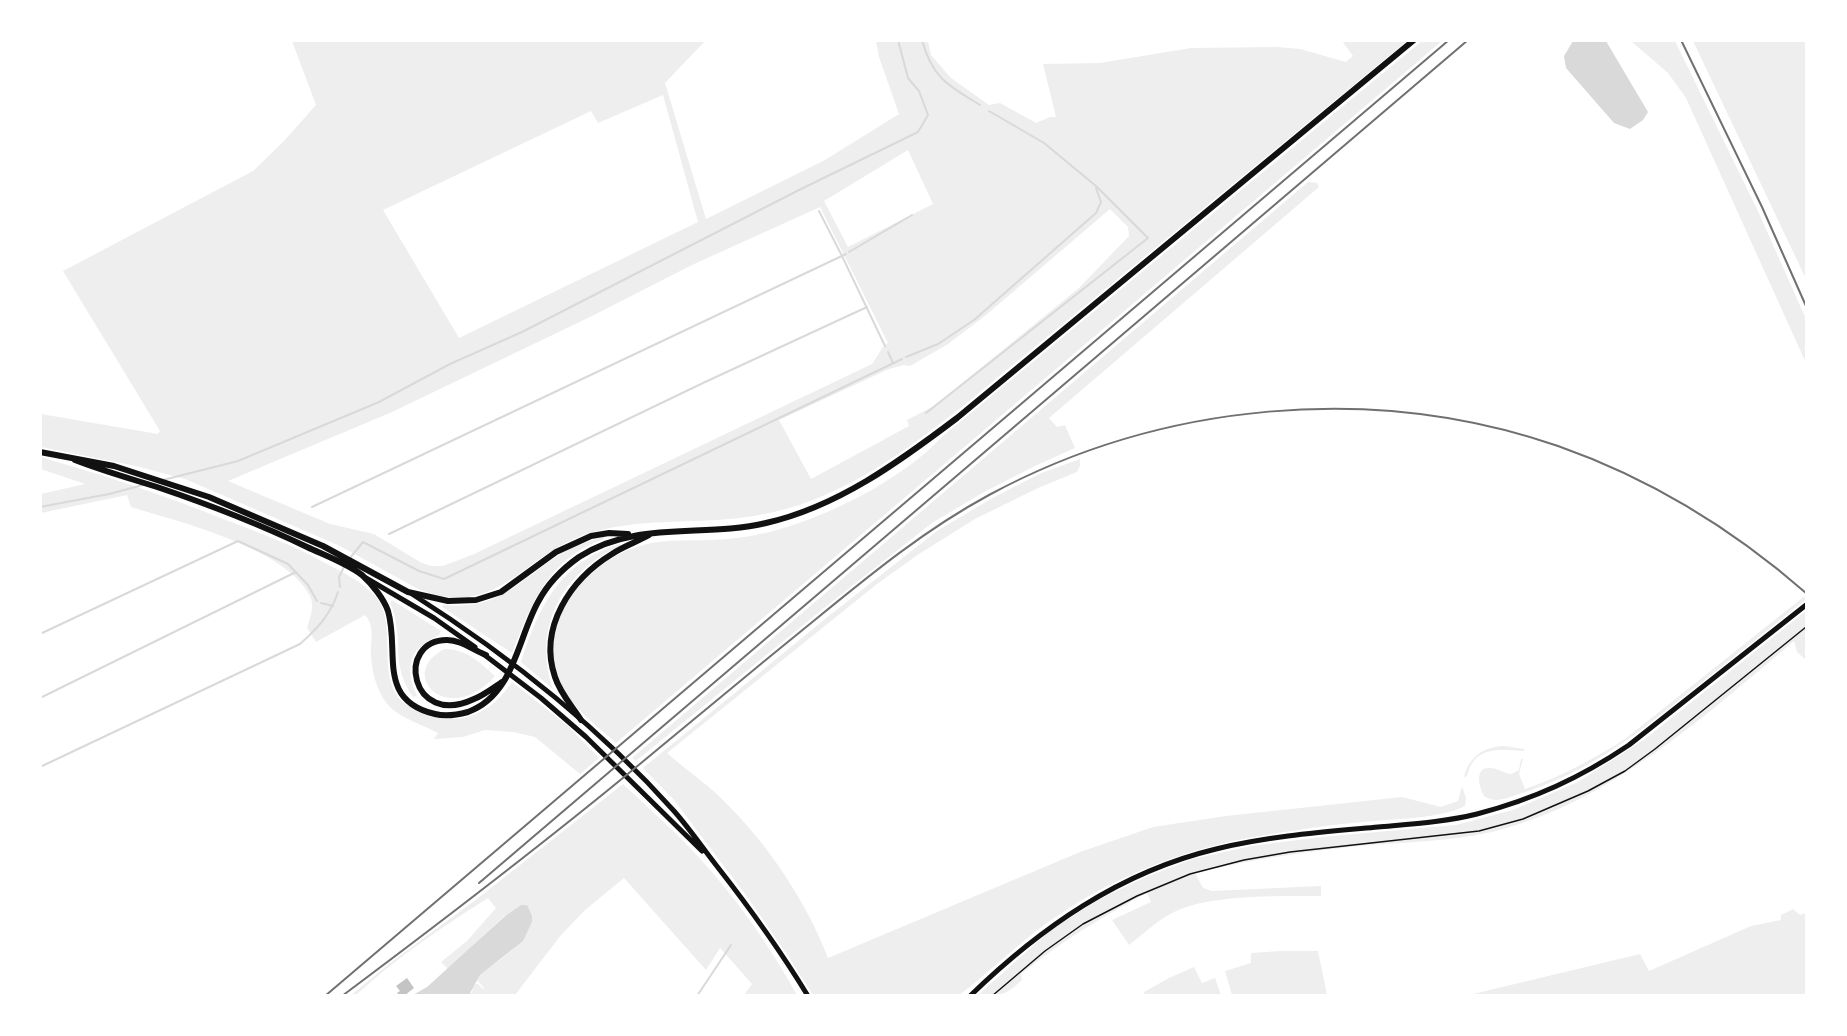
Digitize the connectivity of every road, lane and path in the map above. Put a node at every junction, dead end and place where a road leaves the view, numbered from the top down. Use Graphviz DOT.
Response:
graph roads {
  1 [pos="1414,40"];
  2 [pos="40,452"];
  3 [pos="75,460"];
  4 [pos="654,532"];
  5 [pos="638,535"];
  6 [pos="362,575"];
  7 [pos="408,592"];
  8 [pos="1806,605"];
  9 [pos="1806,627"];
  10 [pos="486,655"];
  11 [pos="505,680"];
  12 [pos="581,720"];
  13 [pos="712,860"];
  14 [pos="808,996"];
  15 [pos="970,996"];
  16 [pos="992,996"];
  1 -- 4 [label="main road"];
  2 -- 3 [label="main road"];
  3 -- 6 [label="main road"];
  3 -- 7 [label="main road"];
  4 -- 5 [label="main road"];
  4 -- 12 [label="main road"];
  5 -- 7 [label="main road"];
  5 -- 11 [label="main road"];
  6 -- 10 [label="main road"];
  6 -- 11 [label="main road"];
  7 -- 12 [label="main road"];
  8 -- 15 [label="main road"];
  9 -- 16 [label="path"];
  10 -- 11 [label="main road"];
  10 -- 13 [label="main road"];
  12 -- 13 [label="main road"];
  13 -- 14 [label="main road"];
}
